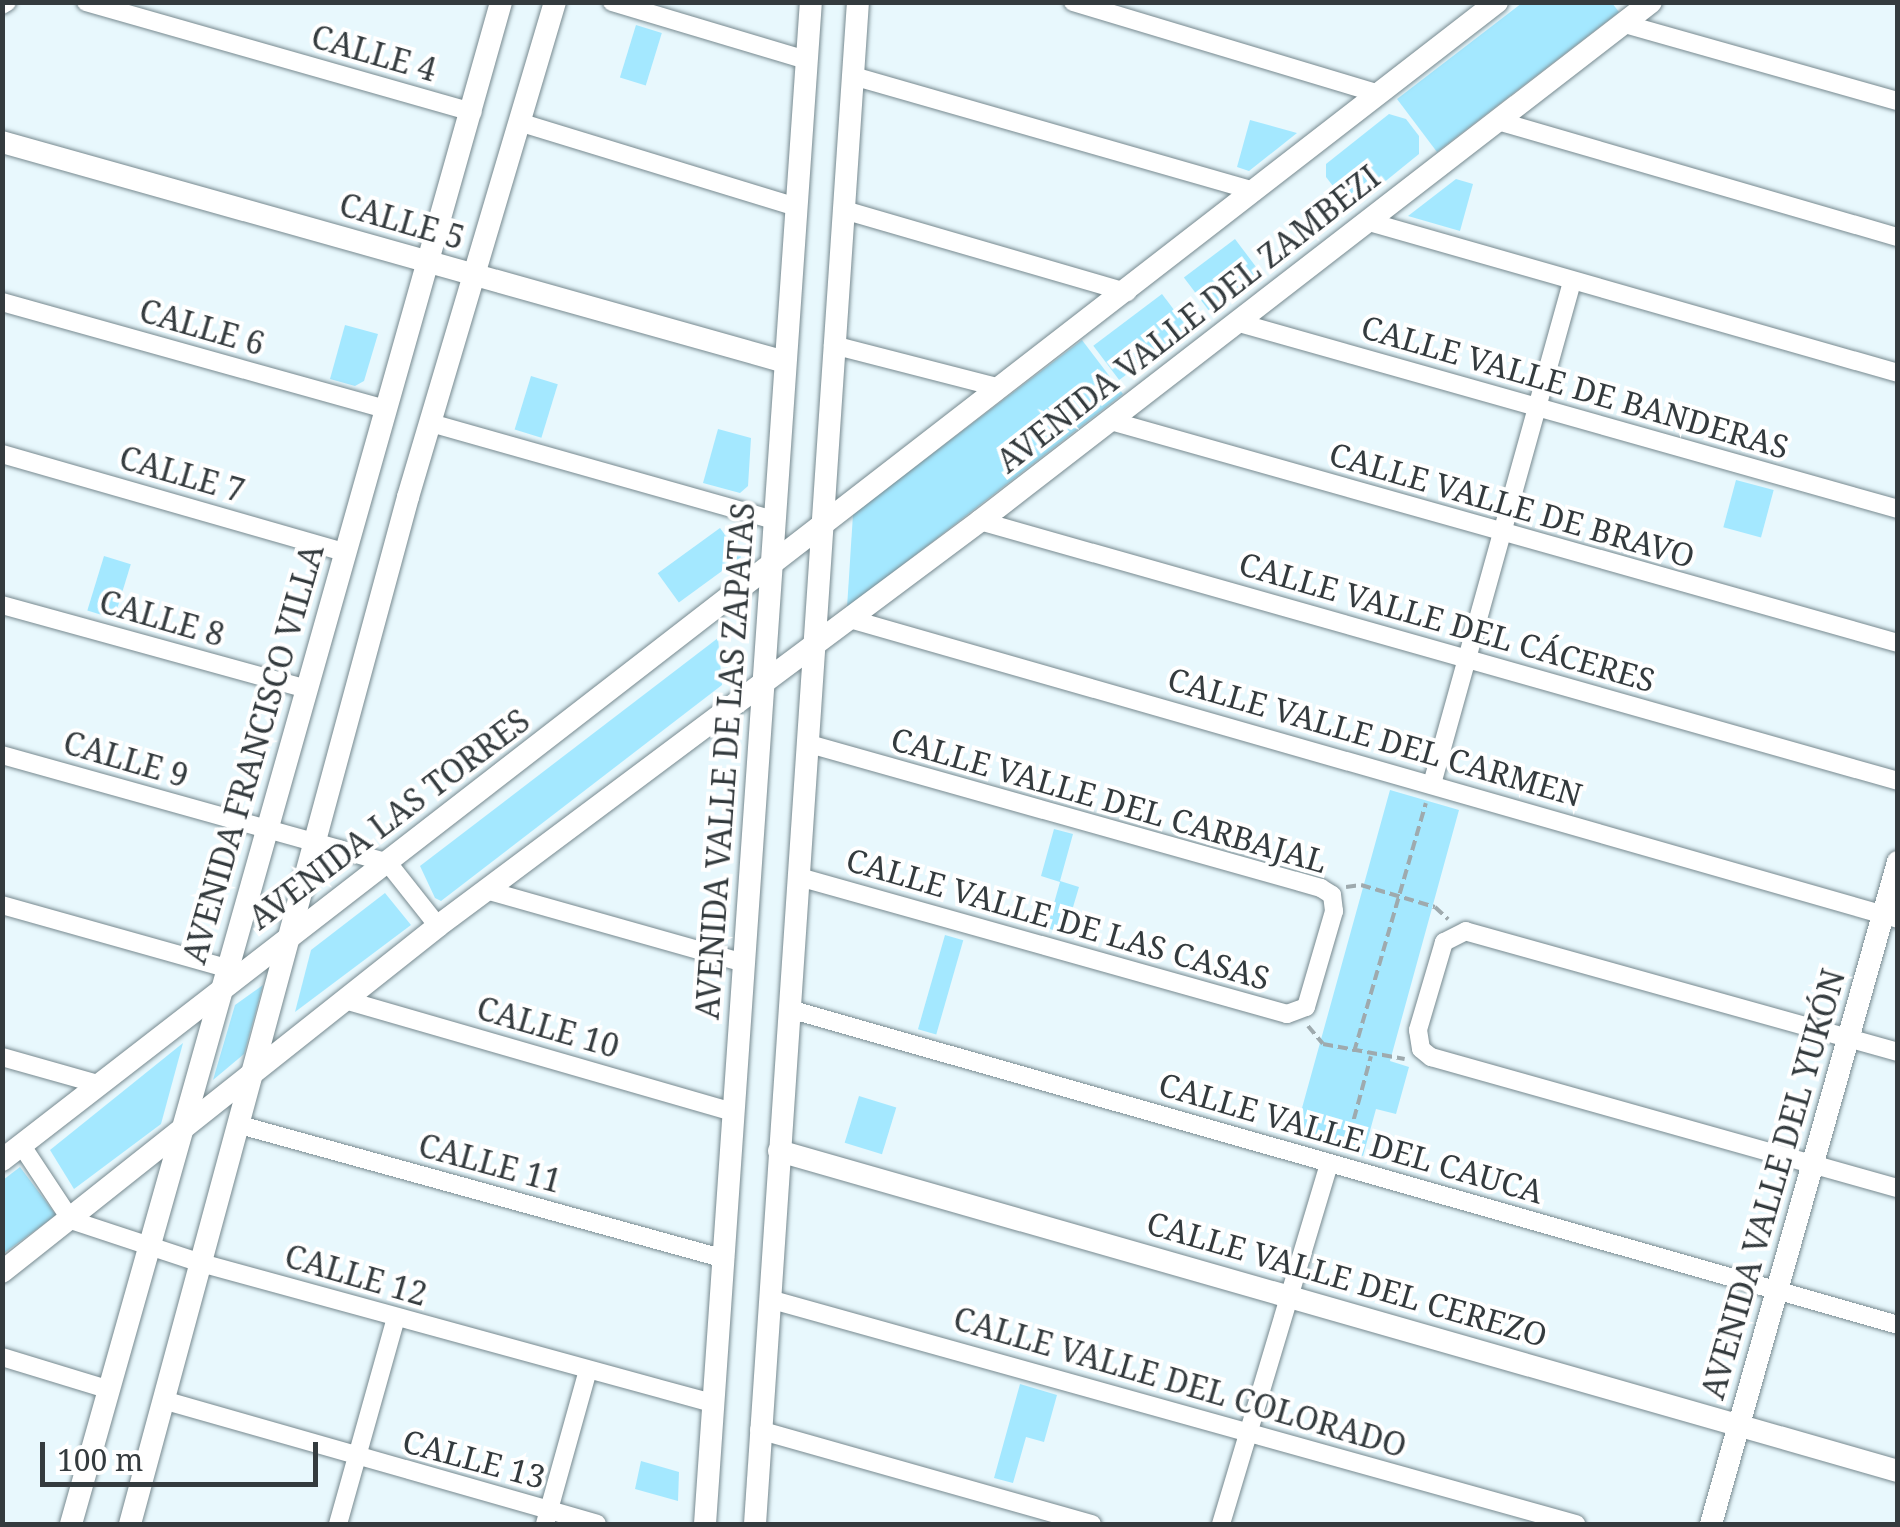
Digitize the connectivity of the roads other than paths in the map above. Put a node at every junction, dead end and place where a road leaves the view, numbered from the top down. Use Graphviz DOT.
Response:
graph roads {
  1 [pos="86,2"];
  2 [pos="501,2"];
  3 [pos="555,2"];
  4 [pos="612,2"];
  5 [pos="810,2"];
  6 [pos="858,2"];
  7 [pos="1073,2"];
  8 [pos="1497,2"];
  9 [pos="1652,2"];
  10 [pos="1625,24"];
  11 [pos="806,60"];
  12 [pos="854,76"];
  13 [pos="1380,94"];
  14 [pos="1898,102"];
  15 [pos="473,112"];
  16 [pos="1498,120"];
  17 [pos="522,123"];
  18 [pos="2,142"];
  19 [pos="1256,191"];
  20 [pos="796,208"];
  21 [pos="844,210"];
  22 [pos="1366,221"];
  23 [pos="1898,237"];
  24 [pos="430,262"];
  25 [pos="476,275"];
  26 [pos="1572,282"];
  27 [pos="1127,292"];
  28 [pos="2,302"];
  29 [pos="1236,322"];
  30 [pos="833,345"];
  31 [pos="785,362"];
  32 [pos="1898,373"];
  33 [pos="1000,388"];
  34 [pos="1537,408"];
  35 [pos="385,409"];
  36 [pos="1112,421"];
  37 [pos="431,423"];
  38 [pos="2,454"];
  39 [pos="364,487"];
  40 [pos="408,497"];
  41 [pos="1898,509"];
  42 [pos="773,520"];
  43 [pos="980,521"];
  44 [pos="822,526"];
  45 [pos="1502,535"];
  46 [pos="344,552"];
  47 [pos="770,569"];
  48 [pos="2,605"];
  49 [pos="850,619"];
  50 [pos="1898,643"];
  51 [pos="814,648"];
  52 [pos="1465,658"];
  53 [pos="764,686"];
  54 [pos="306,689"];
  55 [pos="810,744"];
  56 [pos="2,756"];
  57 [pos="1898,781"];
  58 [pos="1432,784"];
  59 [pos="266,830"];
  60 [pos="318,844"];
  61 [pos="1898,862"];
  62 [pos="388,863"];
  63 [pos="800,878"];
  64 [pos="486,890"];
  65 [pos="2,905"];
  66 [pos="1890,917"];
  67 [pos="438,926"];
  68 [pos="294,931"];
  69 [pos="1321,957"];
  70 [pos="744,964"];
  71 [pos="223,979"];
  72 [pos="345,1000"];
  73 [pos="789,1008"];
  74 [pos="1848,1038"];
  75 [pos="1898,1052"];
  76 [pos="2,1057"];
  77 [pos="255,1073"];
  78 [pos="98,1084"];
  79 [pos="734,1112"];
  80 [pos="240,1126"];
  81 [pos="180,1133"];
  82 [pos="22,1146"];
  83 [pos="779,1151"];
  84 [pos="2,1160"];
  85 [pos="1812,1164"];
  86 [pos="1335,1165"];
  87 [pos="1898,1188"];
  88 [pos="70,1220"];
  89 [pos="148,1248"];
  90 [pos="725,1259"];
  91 [pos="200,1263"];
  92 [pos="2,1272"];
  93 [pos="1776,1292"];
  94 [pos="1289,1296"];
  95 [pos="768,1298"];
  96 [pos="396,1318"];
  97 [pos="1898,1325"];
  98 [pos="2,1356"];
  99 [pos="588,1370"];
  100 [pos="110,1390"];
  101 [pos="164,1400"];
  102 [pos="712,1403"];
  103 [pos="1739,1425"];
  104 [pos="759,1430"];
  105 [pos="1247,1432"];
  106 [pos="357,1458"];
  107 [pos="1898,1471"];
  108 [pos="546,1518"];
  109 [pos="71,1524"];
  110 [pos="130,1524"];
  111 [pos="338,1524"];
  112 [pos="596,1524"];
  113 [pos="705,1524"];
  114 [pos="755,1524"];
  115 [pos="1092,1524"];
  116 [pos="1220,1524"];
  117 [pos="1576,1524"];
  118 [pos="1711,1524"];
  1 -- 15 [label="street, CALLE 4"];
  2 -- 15 [label="street, AVENIDA FRANCISCO VILLA"];
  3 -- 17 [label="street"];
  4 -- 11 [label="street"];
  5 -- 11 [label="street, AVENIDA VALLE DE LAS ZAPATAS"];
  6 -- 12 [label="street"];
  7 -- 13 [label="street"];
  8 -- 13 [label="street, AVENIDA VALLE DEL ZAMBEZI"];
  9 -- 10 [label="street, AVENIDA VALLE DEL ZAMBEZI"];
  10 -- 14 [label="street"];
  10 -- 16 [label="street, AVENIDA VALLE DEL ZAMBEZI"];
  11 -- 20 [label="street, AVENIDA VALLE DE LAS ZAPATAS"];
  12 -- 19 [label="street"];
  12 -- 21 [label="street"];
  13 -- 19 [label="street, AVENIDA VALLE DEL ZAMBEZI"];
  15 -- 24 [label="street, AVENIDA FRANCISCO VILLA"];
  16 -- 22 [label="street, AVENIDA VALLE DEL ZAMBEZI"];
  16 -- 23 [label="street"];
  17 -- 20 [label="street"];
  17 -- 25 [label="street"];
  18 -- 24 [label="street, CALLE 5"];
  19 -- 27 [label="street, AVENIDA VALLE DEL ZAMBEZI"];
  20 -- 31 [label="street, AVENIDA VALLE DE LAS ZAPATAS"];
  21 -- 27 [label="street"];
  21 -- 30 [label="street"];
  22 -- 26 [label="street"];
  22 -- 29 [label="street, AVENIDA VALLE DEL ZAMBEZI"];
  24 -- 25 [label="street, CALLE 5"];
  24 -- 35 [label="street, AVENIDA FRANCISCO VILLA"];
  25 -- 31 [label="street, CALLE 5"];
  25 -- 37 [label="street"];
  26 -- 32 [label="street"];
  26 -- 34 [label="street"];
  27 -- 33 [label="street, AVENIDA VALLE DEL ZAMBEZI"];
  28 -- 35 [label="street, CALLE 6"];
  29 -- 34 [label="street, CALLE VALLE DE BANDERAS"];
  29 -- 36 [label="street, AVENIDA VALLE DEL ZAMBEZI"];
  30 -- 33 [label="street"];
  30 -- 44 [label="street"];
  31 -- 42 [label="street, AVENIDA VALLE DE LAS ZAPATAS"];
  33 -- 44 [label="street, AVENIDA VALLE DEL ZAMBEZI"];
  34 -- 41 [label="street, CALLE VALLE DE BANDERAS"];
  34 -- 45 [label="street"];
  35 -- 39 [label="street, AVENIDA FRANCISCO VILLA"];
  36 -- 43 [label="street, AVENIDA VALLE DEL ZAMBEZI"];
  36 -- 45 [label="street, CALLE VALLE DE BRAVO"];
  37 -- 40 [label="street"];
  37 -- 42 [label="street"];
  38 -- 46 [label="street, CALLE 7"];
  39 -- 40 [label="street"];
  39 -- 46 [label="street, AVENIDA FRANCISCO VILLA"];
  40 -- 60 [label="street"];
  42 -- 47 [label="street, AVENIDA VALLE DE LAS ZAPATAS"];
  43 -- 49 [label="street, AVENIDA VALLE DEL ZAMBEZI"];
  43 -- 52 [label="street, CALLE VALLE DEL CÁCERES"];
  44 -- 47 [label="street, AVENIDA VALLE DEL ZAMBEZI"];
  44 -- 51 [label="street"];
  45 -- 50 [label="street, CALLE VALLE DE BRAVO"];
  45 -- 52 [label="street"];
  46 -- 54 [label="street, AVENIDA FRANCISCO VILLA"];
  47 -- 53 [label="street, AVENIDA VALLE DE LAS ZAPATAS"];
  47 -- 62 [label="street, AVENIDA LAS TORRES"];
  48 -- 54 [label="street, CALLE 8"];
  49 -- 51 [label="street, AVENIDA VALLE DEL ZAMBEZI"];
  49 -- 58 [label="street, CALLE VALLE DEL CARMEN"];
  51 -- 53 [label="street, AVENIDA VALLE DEL ZAMBEZI"];
  51 -- 55 [label="street"];
  52 -- 57 [label="street, CALLE VALLE DEL CÁCERES"];
  52 -- 58 [label="street"];
  53 -- 64 [label="street"];
  53 -- 70 [label="street, AVENIDA VALLE DE LAS ZAPATAS"];
  54 -- 59 [label="street, AVENIDA FRANCISCO VILLA"];
  55 -- 63 [label="street"];
  55 -- 69 [label="street, CALLE VALLE DEL CARBAJAL"];
  56 -- 59 [label="street, CALLE 9"];
  58 -- 66 [label="street, CALLE VALLE DEL CARMEN"];
  59 -- 60 [label="street, CALLE 9"];
  59 -- 71 [label="street, AVENIDA FRANCISCO VILLA"];
  60 -- 62 [label="street, CALLE 9"];
  60 -- 68 [label="street"];
  61 -- 66 [label="street, AVENIDA VALLE DEL YUKÓN"];
  62 -- 67 [label="street"];
  62 -- 68 [label="street, AVENIDA LAS TORRES"];
  63 -- 69 [label="street, CALLE VALLE DE LAS CASAS"];
  63 -- 73 [label="street"];
  64 -- 67 [label="street"];
  64 -- 70 [label="street"];
  65 -- 71 [label="street"];
  66 -- 74 [label="street, AVENIDA VALLE DEL YUKÓN"];
  67 -- 72 [label="street"];
  68 -- 71 [label="street, AVENIDA LAS TORRES"];
  68 -- 77 [label="street"];
  70 -- 79 [label="street, AVENIDA VALLE DE LAS ZAPATAS"];
  71 -- 78 [label="street, AVENIDA LAS TORRES"];
  71 -- 81 [label="street, AVENIDA FRANCISCO VILLA"];
  72 -- 77 [label="street"];
  72 -- 79 [label="street, CALLE 10"];
  73 -- 83 [label="street"];
  73 -- 86 [label="street, CALLE VALLE DEL CAUCA"];
  74 -- 75 [label="street"];
  74 -- 85 [label="street, AVENIDA VALLE DEL YUKÓN"];
  74 -- 85 [label="street"];
  76 -- 78 [label="street"];
  77 -- 80 [label="street"];
  77 -- 81 [label="street"];
  78 -- 82 [label="street, AVENIDA LAS TORRES"];
  79 -- 90 [label="street, AVENIDA VALLE DE LAS ZAPATAS"];
  80 -- 90 [label="street, CALLE 11"];
  80 -- 91 [label="street"];
  81 -- 88 [label="street"];
  81 -- 89 [label="street, AVENIDA FRANCISCO VILLA"];
  82 -- 84 [label="street, AVENIDA LAS TORRES"];
  82 -- 88 [label="street"];
  83 -- 94 [label="street, CALLE VALLE DEL CEREZO"];
  83 -- 95 [label="street"];
  85 -- 87 [label="street"];
  85 -- 93 [label="street, AVENIDA VALLE DEL YUKÓN"];
  86 -- 93 [label="street, CALLE VALLE DEL CAUCA"];
  86 -- 94 [label="street"];
  88 -- 89 [label="street, CALLE 12"];
  88 -- 92 [label="street"];
  89 -- 91 [label="street, CALLE 12"];
  89 -- 100 [label="street, AVENIDA FRANCISCO VILLA"];
  90 -- 102 [label="street, AVENIDA VALLE DE LAS ZAPATAS"];
  91 -- 96 [label="street, CALLE 12"];
  91 -- 101 [label="street"];
  93 -- 97 [label="street, CALLE VALLE DEL CAUCA"];
  93 -- 103 [label="street, AVENIDA VALLE DEL YUKÓN"];
  94 -- 103 [label="street, CALLE VALLE DEL CEREZO"];
  94 -- 105 [label="street"];
  95 -- 104 [label="street"];
  95 -- 105 [label="street, CALLE VALLE DEL COLORADO"];
  96 -- 99 [label="street, CALLE 12"];
  96 -- 106 [label="street"];
  98 -- 100 [label="street"];
  99 -- 102 [label="street, CALLE 12"];
  99 -- 108 [label="street"];
  100 -- 109 [label="street, AVENIDA FRANCISCO VILLA"];
  101 -- 106 [label="street, CALLE 13"];
  101 -- 110 [label="street"];
  102 -- 113 [label="street, AVENIDA VALLE DE LAS ZAPATAS"];
  103 -- 107 [label="street, CALLE VALLE DEL CEREZO"];
  103 -- 118 [label="street, AVENIDA VALLE DEL YUKÓN"];
  104 -- 114 [label="street"];
  104 -- 115 [label="street"];
  105 -- 116 [label="street"];
  105 -- 117 [label="street, CALLE VALLE DEL COLORADO"];
  106 -- 108 [label="street, CALLE 13"];
  106 -- 111 [label="street"];
  108 -- 112 [label="street, CALLE 13"];
}
